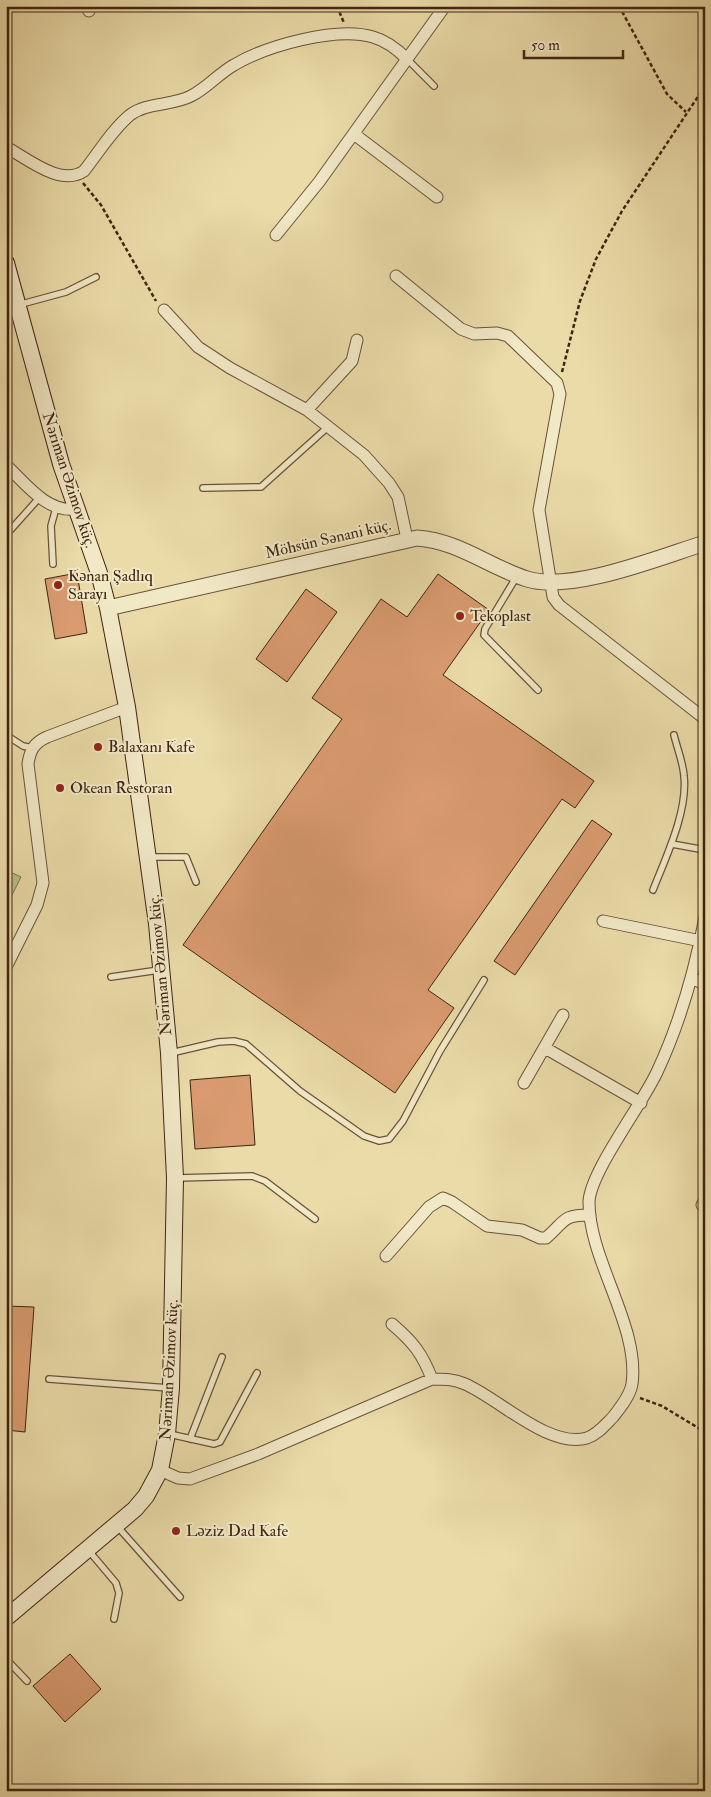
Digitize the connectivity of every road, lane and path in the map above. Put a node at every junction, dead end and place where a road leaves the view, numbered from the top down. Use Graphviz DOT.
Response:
graph roads {
  1 [pos="337,6"];
  2 [pos="445,6"];
  3 [pos="619,6"];
  4 [pos="348,34"];
  5 [pos="407,59"];
  6 [pos="434,86"];
  7 [pos="705,86"];
  8 [pos="686,112"];
  9 [pos="354,134"];
  10 [pos="6,147"];
  11 [pos="77,176"];
  12 [pos="438,197"];
  13 [pos="276,236"];
  14 [pos="6,263"];
  15 [pos="396,276"];
  16 [pos="96,277"];
  17 [pos="18,305"];
  18 [pos="164,310"];
  19 [pos="357,340"];
  20 [pos="557,383"];
  21 [pos="307,410"];
  22 [pos="329,426"];
  23 [pos="6,465"];
  24 [pos="203,488"];
  25 [pos="40,496"];
  26 [pos="56,508"];
  27 [pos="76,509"];
  28 [pos="6,534"];
  29 [pos="407,539"];
  30 [pos="705,543"];
  31 [pos="53,564"];
  32 [pos="517,576"];
  33 [pos="551,582"];
  34 [pos="108,608"];
  35 [pos="538,690"];
  36 [pos="127,707"];
  37 [pos="705,719"];
  38 [pos="6,735"];
  39 [pos="674,735"];
  40 [pos="32,748"];
  41 [pos="672,844"];
  42 [pos="705,850"];
  43 [pos="150,857"];
  44 [pos="196,882"];
  45 [pos="653,890"];
  46 [pos="705,917"];
  47 [pos="603,921"];
  48 [pos="701,941"];
  49 [pos="10,950"];
  50 [pos="6,967"];
  51 [pos="161,970"];
  52 [pos="111,977"];
  53 [pos="693,978"];
  54 [pos="484,980"];
  55 [pos="705,985"];
  56 [pos="563,1015"];
  57 [pos="545,1048"];
  58 [pos="168,1053"];
  59 [pos="524,1083"];
  60 [pos="641,1103"];
  61 [pos="175,1178"];
  62 [pos="590,1214"];
  63 [pos="315,1219"];
  64 [pos="386,1256"];
  65 [pos="392,1324"];
  66 [pos="222,1358"];
  67 [pos="258,1374"];
  68 [pos="49,1379"];
  69 [pos="432,1379"];
  70 [pos="171,1388"];
  71 [pos="629,1394"];
  72 [pos="705,1432"];
  73 [pos="167,1434"];
  74 [pos="190,1439"];
  75 [pos="160,1470"];
  76 [pos="117,1526"];
  77 [pos="87,1550"];
  78 [pos="180,1597"];
  79 [pos="6,1618"];
  80 [pos="114,1619"];
  81 [pos="6,1659"];
  82 [pos="27,1681"];
  1 -- 4 [label="path"];
  2 -- 5 [label="street"];
  3 -- 8 [label="path"];
  4 -- 5 [label="street"];
  4 -- 11 [label="street"];
  5 -- 6 [label="lane"];
  5 -- 9 [label="street"];
  7 -- 8 [label="path"];
  8 -- 20 [label="path"];
  9 -- 12 [label="street"];
  9 -- 13 [label="street"];
  10 -- 11 [label="street"];
  11 -- 18 [label="path"];
  14 -- 17 [label="main road, Nəriman Əzimov küç."];
  15 -- 20 [label="street"];
  16 -- 17 [label="lane"];
  17 -- 27 [label="main road, Nəriman Əzimov küç."];
  18 -- 21 [label="street"];
  19 -- 21 [label="street"];
  20 -- 33 [label="street"];
  21 -- 22 [label="street"];
  22 -- 24 [label="lane"];
  22 -- 29 [label="street"];
  23 -- 25 [label="street"];
  25 -- 26 [label="street"];
  25 -- 28 [label="lane"];
  26 -- 27 [label="street"];
  26 -- 31 [label="lane"];
  27 -- 34 [label="main road, Nəriman Əzimov küç."];
  29 -- 32 [label="street, Möhsün Sənani küç."];
  29 -- 34 [label="street, Möhsün Sənani küç."];
  30 -- 33 [label="street, Möhsün Sənani küç."];
  32 -- 33 [label="street, Möhsün Sənani küç."];
  32 -- 35 [label="lane"];
  33 -- 37 [label="street"];
  34 -- 36 [label="main road, Nəriman Əzimov küç."];
  36 -- 40 [label="street"];
  36 -- 43 [label="main road, Nəriman Əzimov küç."];
  38 -- 40 [label="lane"];
  39 -- 41 [label="lane"];
  40 -- 49 [label="street"];
  41 -- 42 [label="lane"];
  41 -- 45 [label="lane"];
  43 -- 44 [label="lane"];
  43 -- 51 [label="main road, Nəriman Əzimov küç."];
  46 -- 48 [label="street"];
  47 -- 48 [label="street"];
  48 -- 53 [label="street"];
  49 -- 50 [label="street"];
  51 -- 52 [label="lane"];
  51 -- 58 [label="main road, Nəriman Əzimov küç."];
  53 -- 55 [label="street"];
  53 -- 60 [label="street"];
  54 -- 58 [label="lane"];
  56 -- 57 [label="street"];
  57 -- 59 [label="street"];
  57 -- 60 [label="street"];
  58 -- 61 [label="main road, Nəriman Əzimov küç."];
  60 -- 62 [label="street"];
  61 -- 63 [label="lane"];
  61 -- 70 [label="main road, Nəriman Əzimov küç."];
  62 -- 64 [label="street"];
  62 -- 71 [label="street"];
  65 -- 69 [label="street"];
  66 -- 74 [label="lane"];
  67 -- 74 [label="lane"];
  68 -- 70 [label="lane"];
  69 -- 71 [label="street"];
  69 -- 75 [label="street"];
  70 -- 73 [label="main road, Nəriman Əzimov küç."];
  71 -- 72 [label="path"];
  73 -- 74 [label="lane"];
  73 -- 75 [label="main road, Nəriman Əzimov küç."];
  75 -- 76 [label="main road, Nəriman Əzimov küç."];
  76 -- 77 [label="main road, Nəriman Əzimov küç."];
  76 -- 78 [label="lane"];
  77 -- 79 [label="main road, Nəriman Əzimov küç."];
  77 -- 80 [label="lane"];
  81 -- 82 [label="lane"];
}
